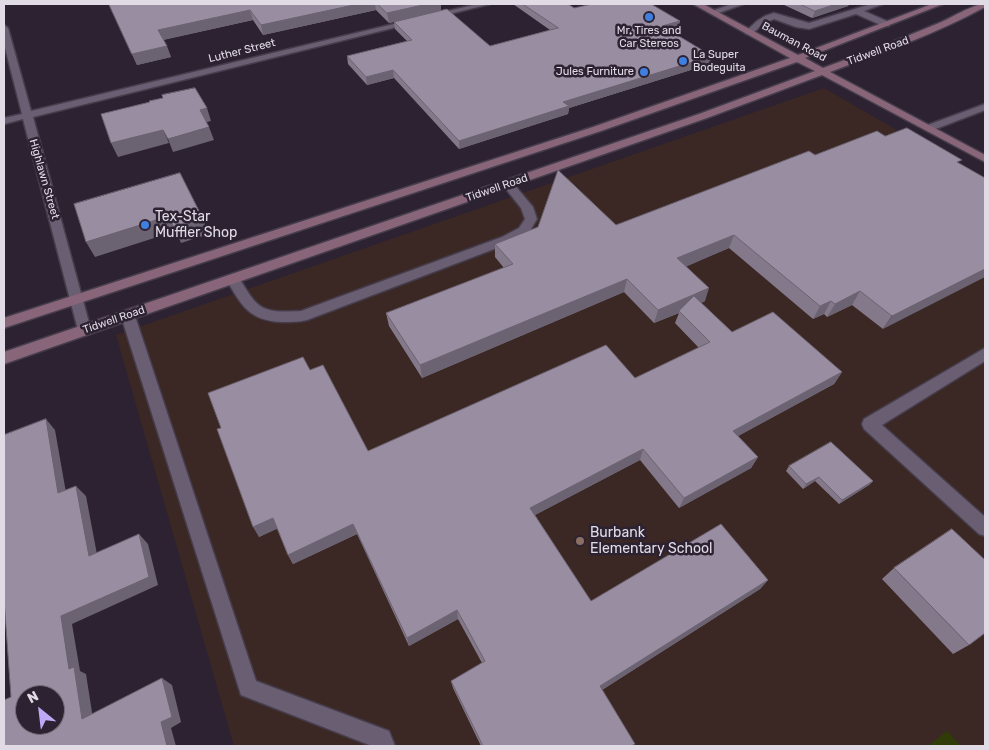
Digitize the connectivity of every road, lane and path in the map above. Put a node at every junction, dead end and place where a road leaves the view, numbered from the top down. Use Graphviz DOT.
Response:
graph roads {
  1 [pos="486,4"];
  2 [pos="697,4"];
  3 [pos="740,4"];
  4 [pos="879,4"];
  5 [pos="985,4"];
  6 [pos="939,5"];
  7 [pos="856,11"];
  8 [pos="713,12"];
  9 [pos="886,24"];
  10 [pos="4,28"];
  11 [pos="749,32"];
  12 [pos="798,58"];
  13 [pos="823,71"];
  14 [pos="985,107"];
  15 [pos="26,116"];
  16 [pos="4,121"];
  17 [pos="930,128"];
  18 [pos="597,129"];
  19 [pos="620,145"];
  20 [pos="985,159"];
  21 [pos="508,184"];
  22 [pos="380,214"];
  23 [pos="233,279"];
  24 [pos="75,300"];
  25 [pos="128,316"];
  26 [pos="4,323"];
  27 [pos="84,330"];
  28 [pos="985,354"];
  29 [pos="4,358"];
  30 [pos="985,528"];
  31 [pos="384,746"];
  1 -- 15 [label="street, Luther Street"];
  2 -- 8 [label="main road, Bauman Road"];
  3 -- 8 [label="street"];
  4 -- 7 [label="street"];
  5 -- 13 [label="main road, Tidwell Road"];
  6 -- 9 [label="main road, Tidwell Road"];
  7 -- 9 [label="street"];
  7 -- 11 [label="street"];
  8 -- 11 [label="main road, Bauman Road"];
  9 -- 12 [label="main road, Tidwell Road"];
  10 -- 15 [label="street, Highlawn Street"];
  11 -- 12 [label="main road, Bauman Road"];
  12 -- 13 [label="main road, Bauman Road"];
  12 -- 18 [label="main road, Tidwell Road"];
  13 -- 17 [label="main road, Bauman Road"];
  13 -- 19 [label="main road, Tidwell Road"];
  14 -- 17 [label="street"];
  15 -- 16 [label="street, Luther Street"];
  15 -- 24 [label="street, Highlawn Street"];
  17 -- 20 [label="main road, Bauman Road"];
  18 -- 19 [label="main road"];
  18 -- 22 [label="main road, Tidwell Road"];
  19 -- 21 [label="main road, Tidwell Road"];
  21 -- 22 [label="main road, Tidwell Road"];
  21 -- 23 [label="street"];
  22 -- 23 [label="main road, Tidwell Road"];
  22 -- 24 [label="main road, Tidwell Road"];
  23 -- 25 [label="main road, Tidwell Road"];
  24 -- 26 [label="main road, Tidwell Road"];
  24 -- 27 [label="street, Highlawn Street"];
  25 -- 27 [label="main road, Tidwell Road"];
  25 -- 31 [label="street"];
  27 -- 29 [label="main road, Tidwell Road"];
  28 -- 30 [label="street"];
}
